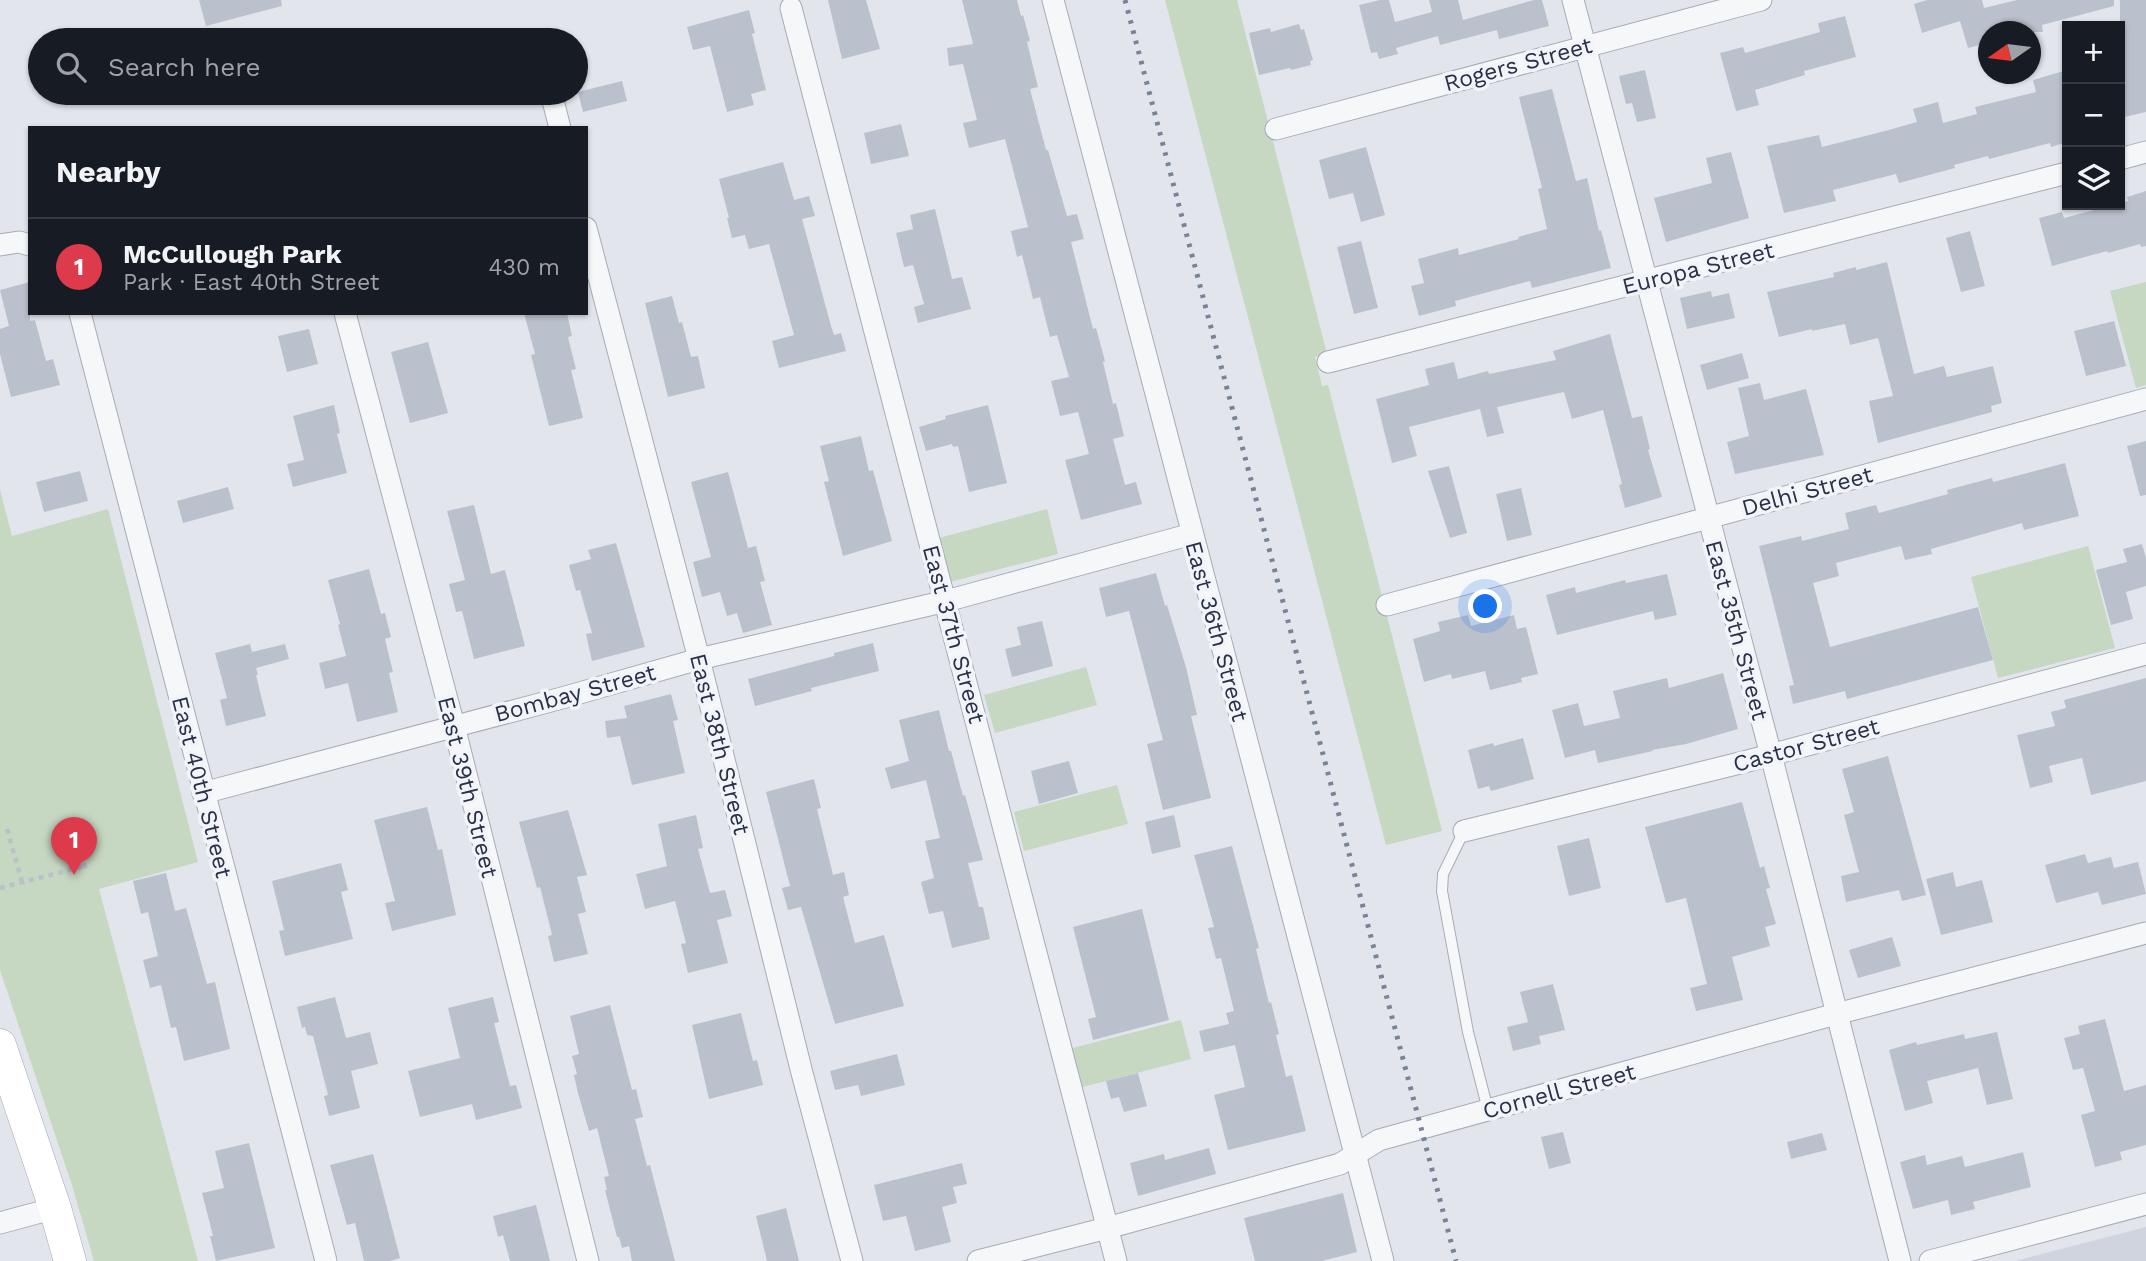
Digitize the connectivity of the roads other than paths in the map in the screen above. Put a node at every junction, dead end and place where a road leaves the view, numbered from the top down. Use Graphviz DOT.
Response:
graph roads {
  1 [pos="1053,0"];
  2 [pos="1573,0"];
  3 [pos="1761,0"];
  4 [pos="791,8"];
  5 [pos="1585,46"];
  6 [pos="554,105"];
  7 [pos="559,126"];
  8 [pos="1276,129"];
  9 [pos="2146,152"];
  10 [pos="2125,158"];
  11 [pos="2062,174"];
  12 [pos="588,236"];
  13 [pos="28,244"];
  14 [pos="0,246"];
  15 [pos="1645,281"];
  16 [pos="80,315"];
  17 [pos="346,315"];
  18 [pos="1328,362"];
  19 [pos="2146,400"];
  20 [pos="1707,517"];
  21 [pos="1192,534"];
  22 [pos="946,601"];
  23 [pos="1387,605"];
  24 [pos="2146,654"];
  25 [pos="699,659"];
  26 [pos="454,726"];
  27 [pos="1771,755"];
  28 [pos="203,793"];
  29 [pos="1464,831"];
  30 [pos="2146,933"];
  31 [pos="1836,1014"];
  32 [pos="0,1045"];
  33 [pos="1488,1110"];
  34 [pos="1355,1154"];
  35 [pos="2146,1203"];
  36 [pos="55,1209"];
  37 [pos="0,1223"];
  38 [pos="1107,1228"];
  39 [pos="70,1261"];
  40 [pos="326,1261"];
  41 [pos="588,1261"];
  42 [pos="852,1261"];
  43 [pos="978,1261"];
  44 [pos="1116,1261"];
  45 [pos="1383,1261"];
  46 [pos="1900,1261"];
  47 [pos="1930,1261"];
  1 -- 21 [label="street, East 36th Street"];
  2 -- 5 [label="street, East 35th Street"];
  3 -- 5 [label="street, Rogers Street"];
  4 -- 22 [label="street, East 37th Street"];
  5 -- 8 [label="street, Rogers Street"];
  5 -- 15 [label="street, East 35th Street"];
  6 -- 7 [label="street"];
  9 -- 10 [label="street"];
  11 -- 15 [label="street, Europa Street"];
  12 -- 25 [label="street, East 38th Street"];
  13 -- 14 [label="street"];
  15 -- 18 [label="street, Europa Street"];
  15 -- 20 [label="street, East 35th Street"];
  16 -- 28 [label="street, East 40th Street"];
  17 -- 26 [label="street, East 39th Street"];
  19 -- 20 [label="street, Delhi Street"];
  20 -- 23 [label="street, Delhi Street"];
  20 -- 27 [label="street, East 35th Street"];
  21 -- 22 [label="street, Bombay Street"];
  21 -- 34 [label="street, East 36th Street"];
  22 -- 25 [label="street, Bombay Street"];
  22 -- 38 [label="street, East 37th Street"];
  24 -- 27 [label="street, Castor Street"];
  25 -- 26 [label="street, Bombay Street"];
  25 -- 42 [label="street, East 38th Street"];
  26 -- 28 [label="street, Bombay Street"];
  26 -- 41 [label="street, East 39th Street"];
  27 -- 29 [label="street, Castor Street"];
  27 -- 31 [label="street, East 35th Street"];
  28 -- 40 [label="street, East 40th Street"];
  29 -- 33 [label="lane"];
  30 -- 31 [label="street, Cornell Street"];
  31 -- 33 [label="street, Cornell Street"];
  31 -- 46 [label="street, East 35th Street"];
  32 -- 36 [label="street"];
  33 -- 34 [label="street, Cornell Street"];
  34 -- 38 [label="street, Cornell Street"];
  34 -- 45 [label="street, East 36th Street"];
  35 -- 47 [label="street"];
  36 -- 37 [label="street"];
  36 -- 39 [label="street"];
  38 -- 43 [label="street, Cornell Street"];
  38 -- 44 [label="street, East 37th Street"];
}
